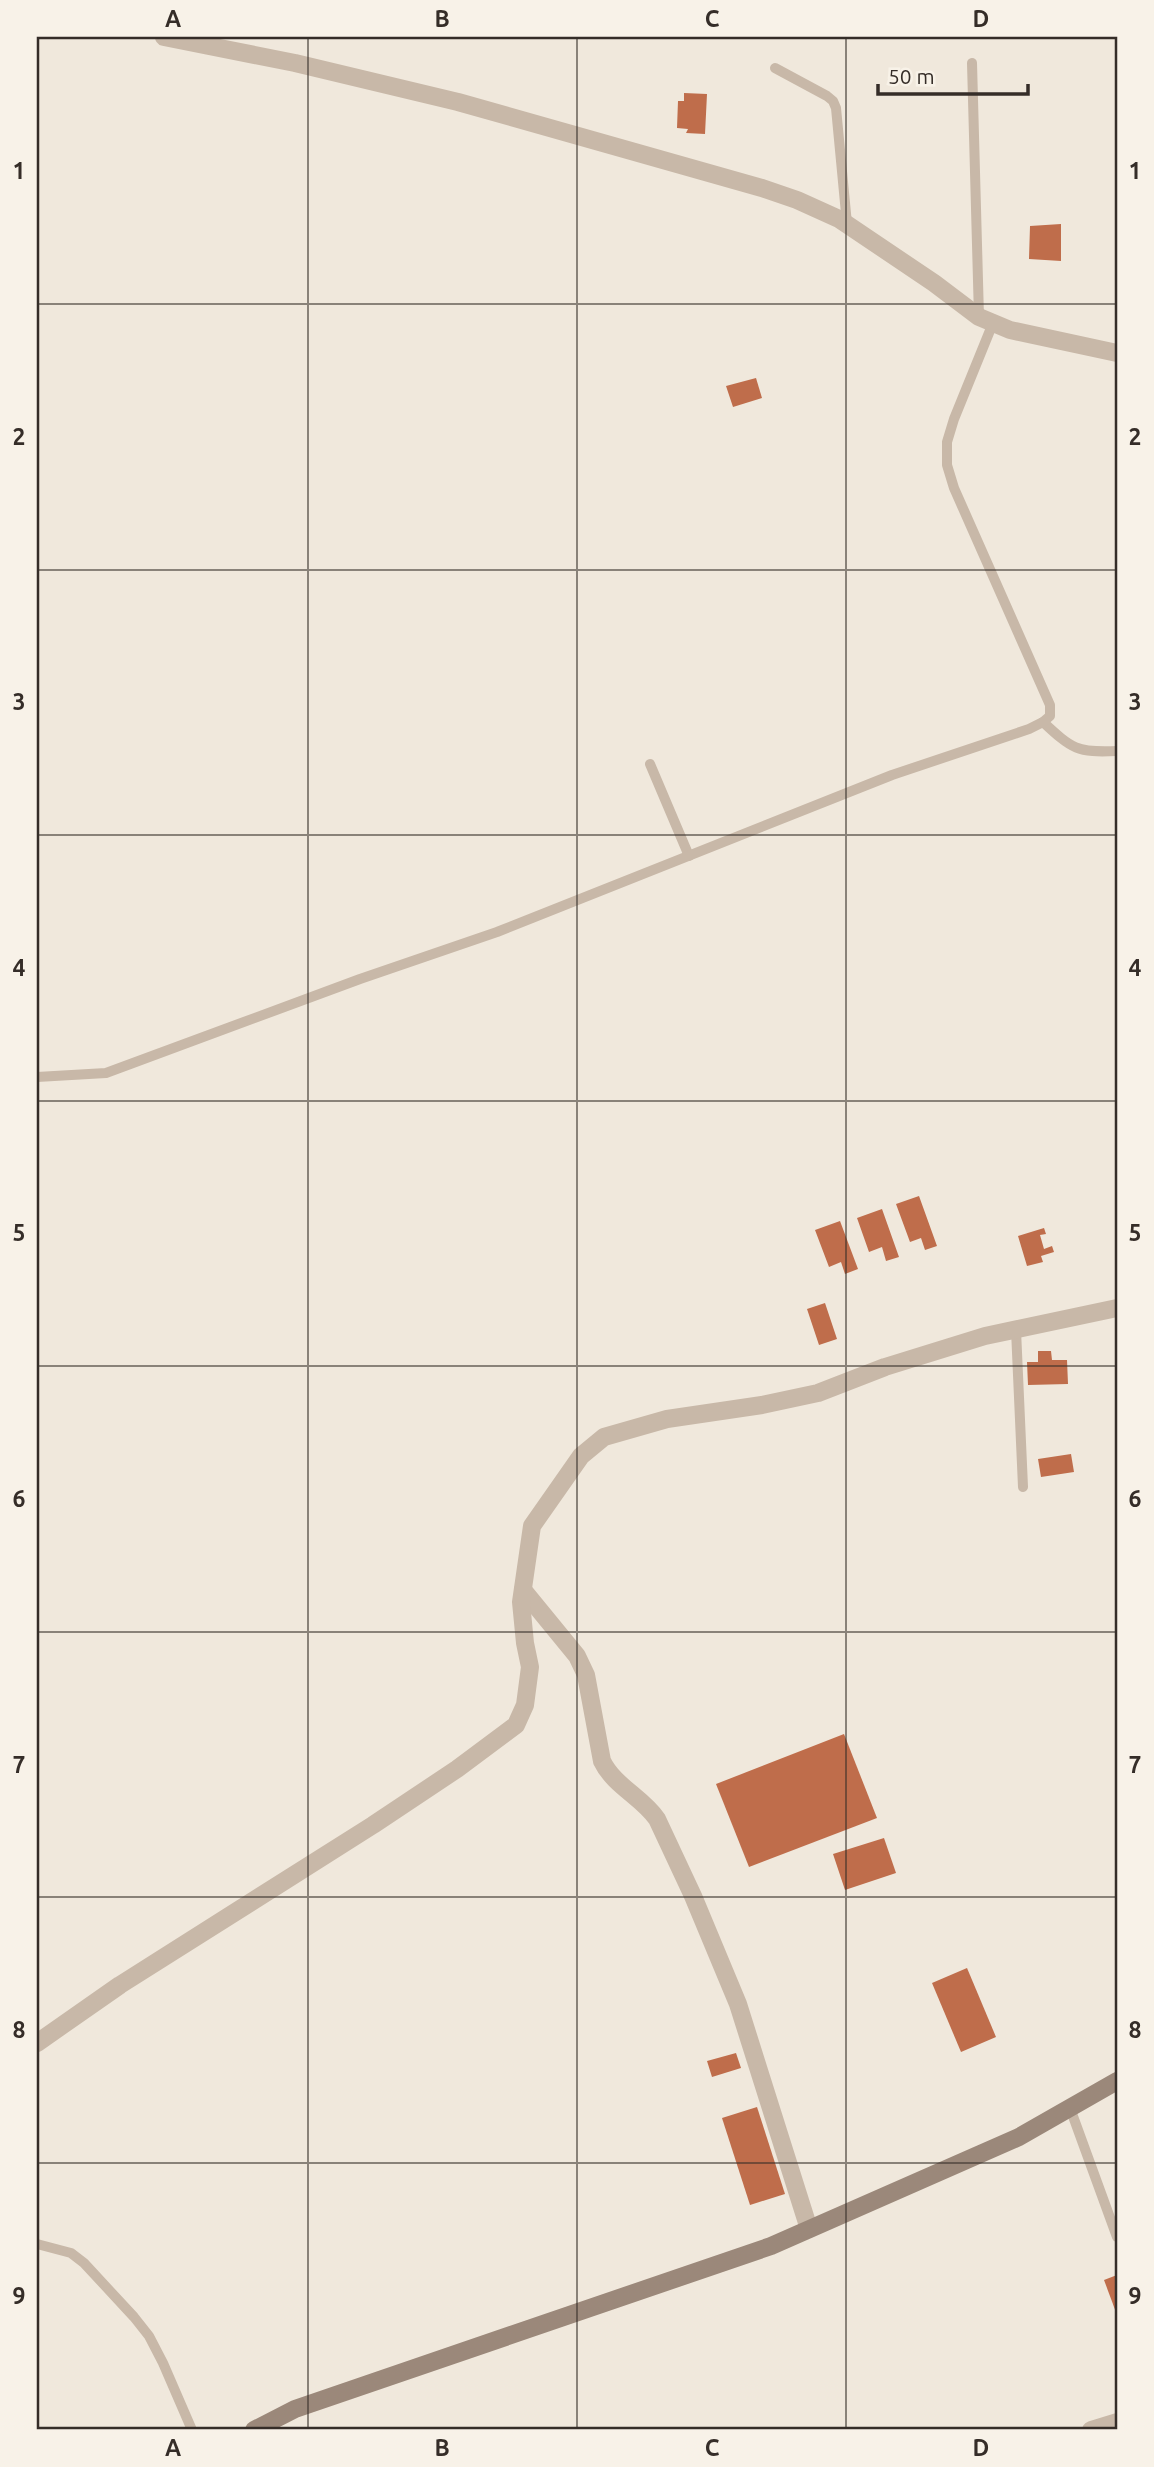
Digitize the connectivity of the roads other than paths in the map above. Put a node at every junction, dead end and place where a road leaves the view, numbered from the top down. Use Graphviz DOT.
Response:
graph roads {
  1 [pos="164,37"];
  2 [pos="972,63"];
  3 [pos="775,68"];
  4 [pos="846,224"];
  5 [pos="986,320"];
  6 [pos="1117,353"];
  7 [pos="1043,722"];
  8 [pos="1117,751"];
  9 [pos="650,764"];
  10 [pos="689,856"];
  11 [pos="37,1077"];
  12 [pos="1117,1308"];
  13 [pos="1016,1330"];
  14 [pos="1023,1487"];
  15 [pos="523,1590"];
  16 [pos="37,2043"];
  17 [pos="1117,2081"];
  18 [pos="1070,2108"];
  19 [pos="809,2229"];
  20 [pos="1117,2237"];
  21 [pos="37,2244"];
  22 [pos="49,2248"];
  23 [pos="37,2253"];
  24 [pos="1117,2422"];
  25 [pos="265,2428"];
  26 [pos="192,2430"];
  27 [pos="1091,2430"];
  1 -- 4 [label="street"];
  2 -- 5 [label="lane"];
  3 -- 4 [label="lane"];
  4 -- 5 [label="street"];
  5 -- 6 [label="street"];
  5 -- 7 [label="lane"];
  7 -- 8 [label="lane"];
  7 -- 10 [label="lane"];
  9 -- 10 [label="lane"];
  10 -- 11 [label="lane"];
  12 -- 13 [label="street"];
  13 -- 14 [label="lane"];
  13 -- 15 [label="street"];
  15 -- 16 [label="street"];
  15 -- 19 [label="street"];
  17 -- 18 [label="street"];
  18 -- 19 [label="street"];
  18 -- 20 [label="lane"];
  19 -- 25 [label="street"];
  21 -- 22 [label="lane"];
  22 -- 23 [label="lane"];
  22 -- 26 [label="lane"];
  24 -- 27 [label="street"];
}
